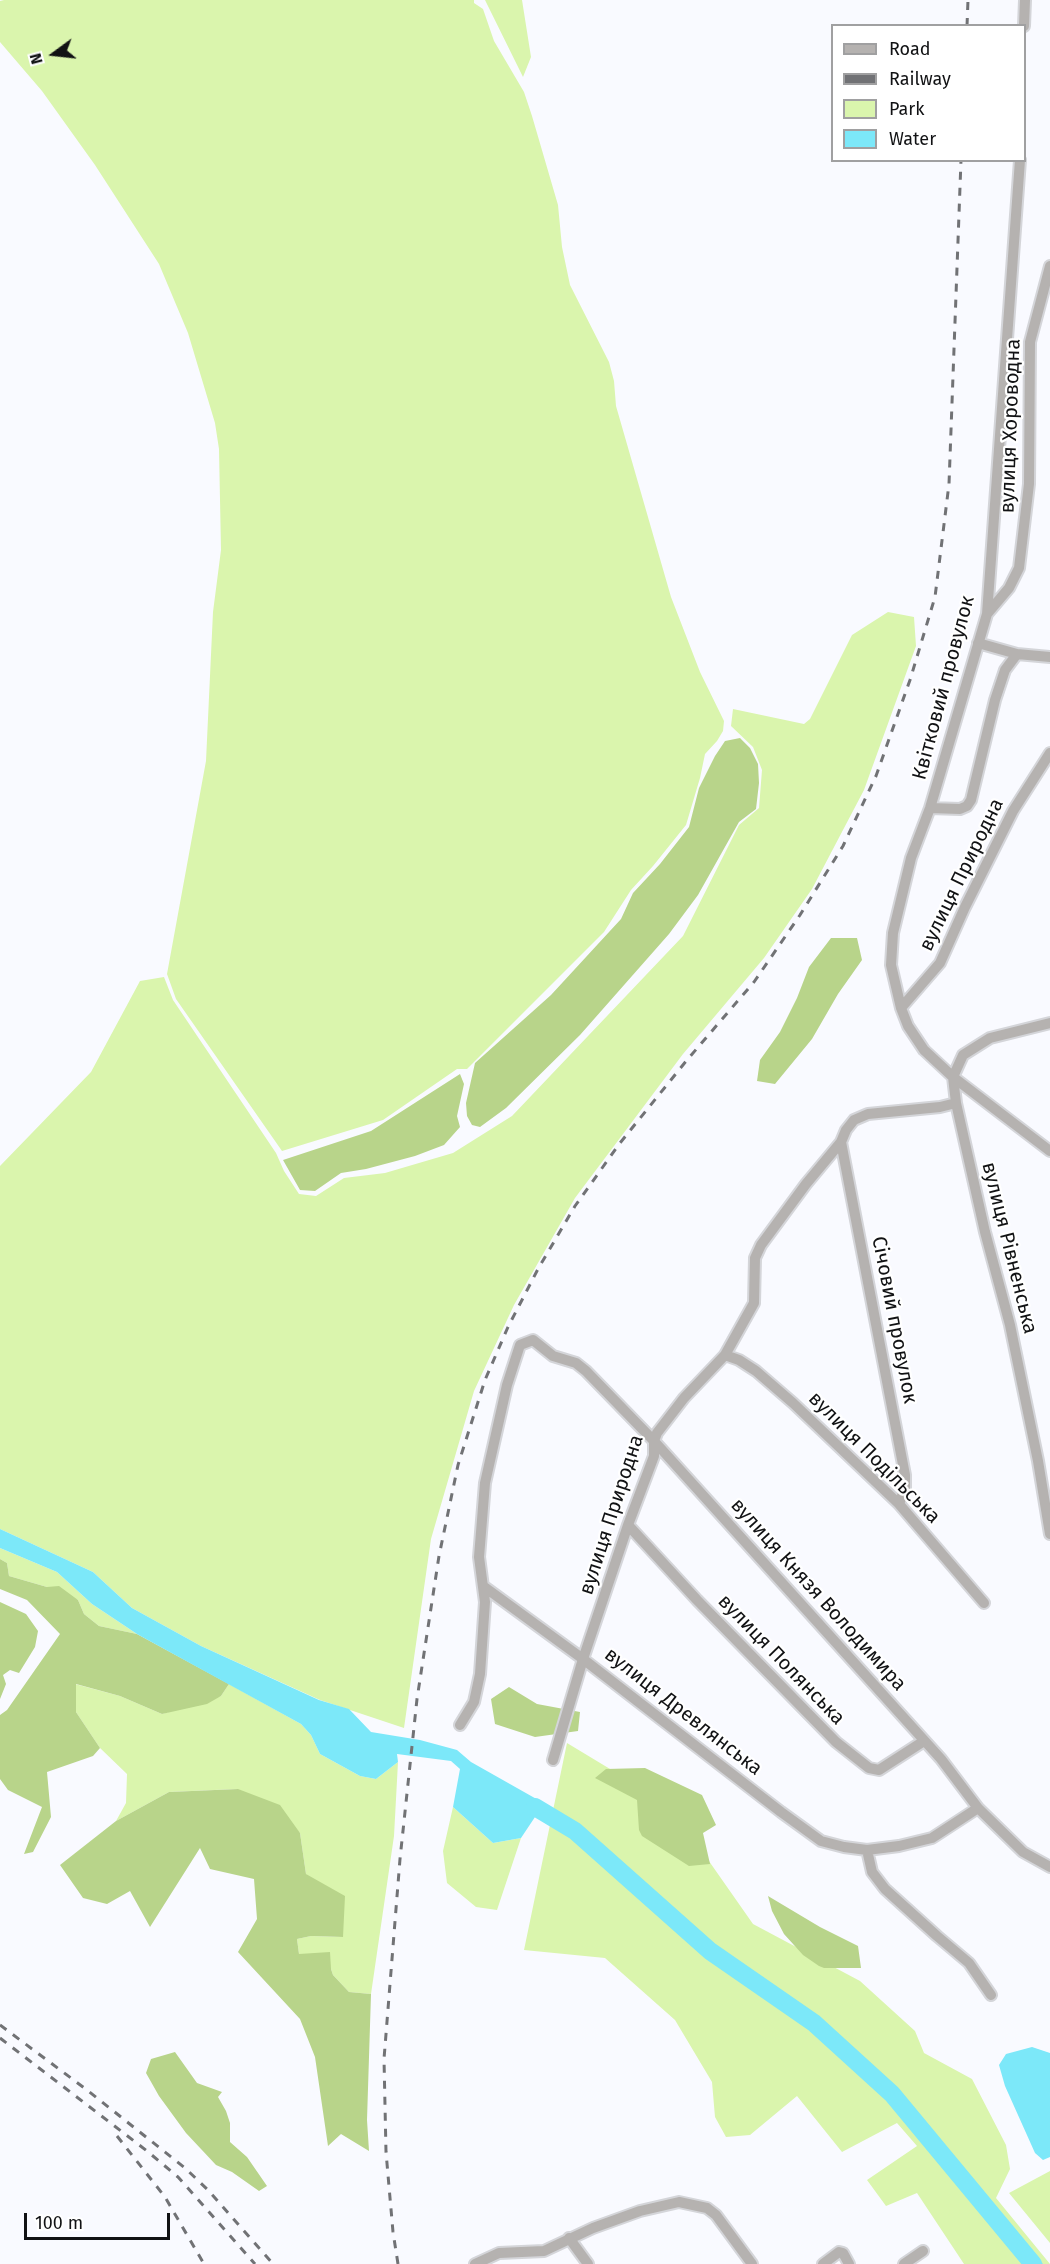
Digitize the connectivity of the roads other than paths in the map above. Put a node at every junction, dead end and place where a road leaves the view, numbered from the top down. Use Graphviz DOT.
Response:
graph roads {
  1 [pos="1025,0"];
  2 [pos="1024,24"];
  3 [pos="1020,162"];
  4 [pos="1050,266"];
  5 [pos="987,614"];
  6 [pos="978,643"];
  7 [pos="1017,654"];
  8 [pos="1050,657"];
  9 [pos="1050,753"];
  10 [pos="930,808"];
  11 [pos="901,1008"];
  12 [pos="1050,1023"];
  13 [pos="953,1077"];
  14 [pos="956,1103"];
  15 [pos="841,1142"];
  16 [pos="1050,1151"];
  17 [pos="725,1355"];
  18 [pos="654,1441"];
  19 [pos="899,1504"];
  20 [pos="628,1525"];
  21 [pos="1050,1534"];
  22 [pos="483,1586"];
  23 [pos="984,1603"];
  24 [pos="583,1659"];
  25 [pos="460,1725"];
  26 [pos="924,1741"];
  27 [pos="553,1760"];
  28 [pos="978,1808"];
  29 [pos="867,1850"];
  30 [pos="1050,1867"];
  31 [pos="991,1995"];
  32 [pos="569,2238"];
  33 [pos="923,2251"];
  34 [pos="475,2264"];
  35 [pos="588,2264"];
  36 [pos="752,2264"];
  37 [pos="824,2264"];
  38 [pos="849,2264"];
  39 [pos="904,2264"];
  1 -- 2 [label="street"];
  3 -- 5 [label="street, Квітковий провулок"];
  4 -- 5 [label="street, вулиця Хороводна"];
  5 -- 6 [label="street, Квітковий провулок"];
  6 -- 7 [label="street"];
  6 -- 10 [label="street, Квітковий провулок"];
  7 -- 8 [label="street"];
  7 -- 10 [label="street"];
  9 -- 11 [label="street, вулиця Природна"];
  10 -- 11 [label="street, Квітковий провулок"];
  11 -- 13 [label="street, Квітковий провулок"];
  12 -- 13 [label="street"];
  13 -- 14 [label="street, вулиця Рівненська"];
  13 -- 16 [label="street, Квітковий провулок"];
  14 -- 15 [label="street, вулиця Природна"];
  14 -- 21 [label="street, вулиця Рівненська"];
  15 -- 17 [label="street, вулиця Природна"];
  15 -- 19 [label="street, Січовий провулок"];
  17 -- 18 [label="street, вулиця Природна"];
  17 -- 19 [label="street, вулиця Подільська"];
  18 -- 20 [label="street, вулиця Природна"];
  18 -- 22 [label="street, вулиця Князя Володимира"];
  18 -- 26 [label="street, вулиця Князя Володимира"];
  19 -- 23 [label="street, вулиця Подільська"];
  20 -- 24 [label="street, вулиця Природна"];
  20 -- 26 [label="street, вулиця Полянська"];
  22 -- 24 [label="street, вулиця Древлянська"];
  22 -- 25 [label="street"];
  24 -- 27 [label="street, вулиця Природна"];
  24 -- 29 [label="street, вулиця Древлянська"];
  26 -- 28 [label="street, вулиця Князя Володимира"];
  28 -- 29 [label="street, вулиця Древлянська"];
  28 -- 30 [label="street, вулиця Князя Володимира"];
  29 -- 31 [label="street"];
  32 -- 34 [label="street"];
  32 -- 35 [label="street"];
  32 -- 36 [label="street"];
  33 -- 39 [label="street"];
  37 -- 38 [label="street"];
}
